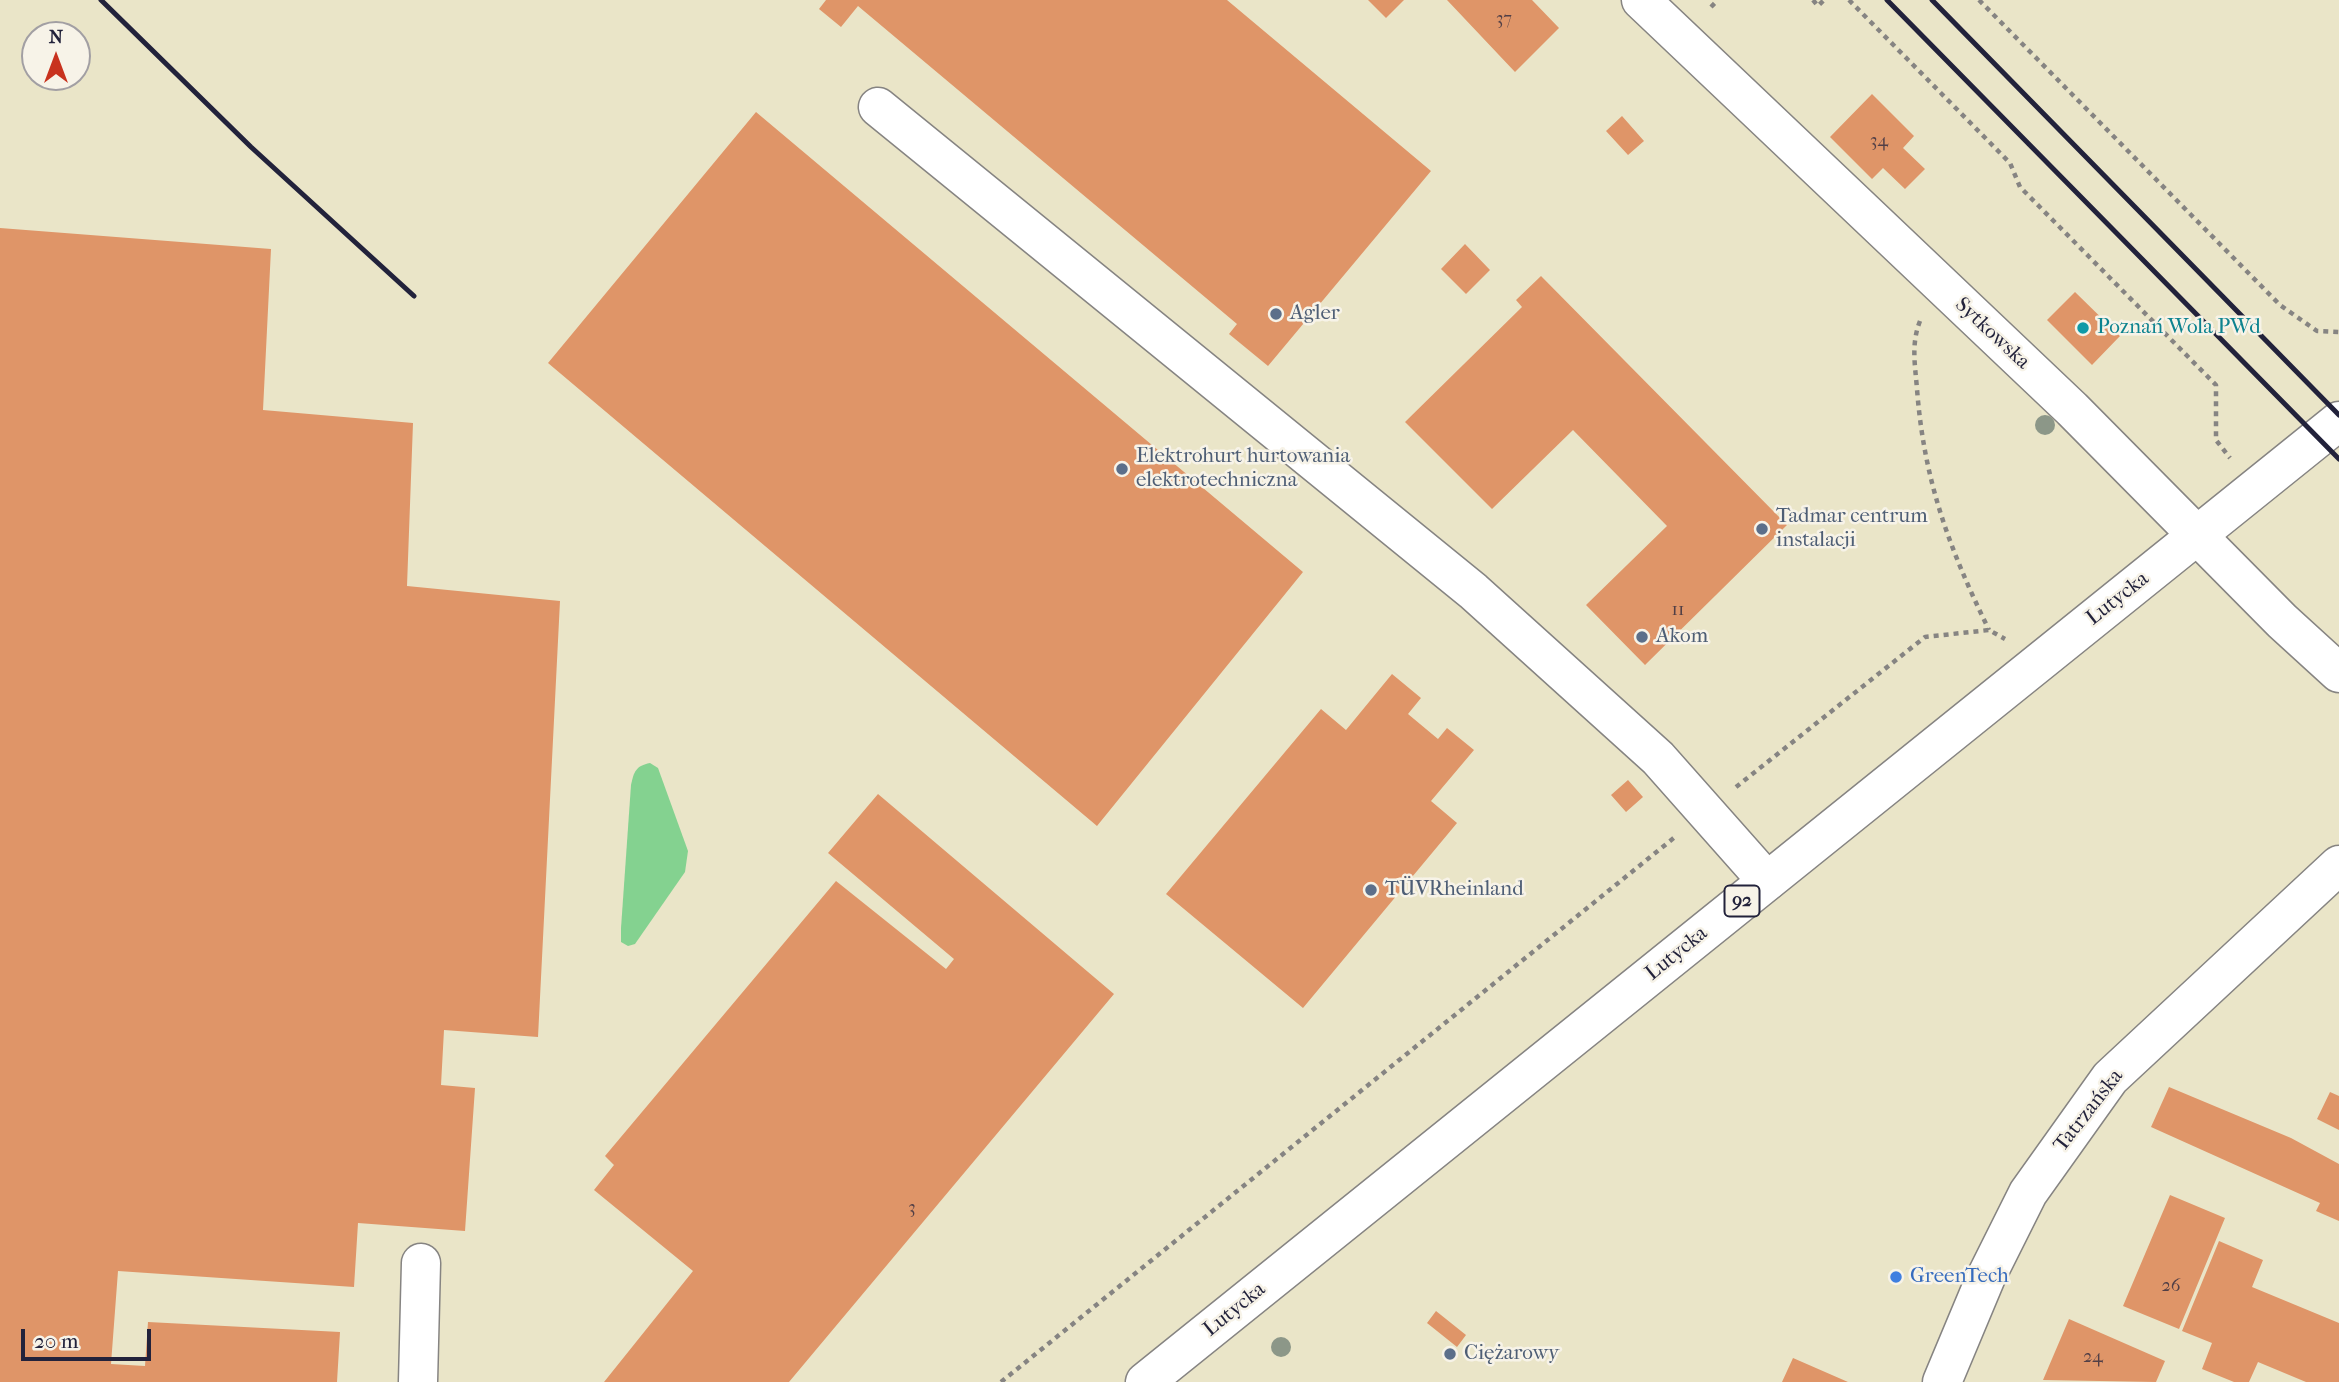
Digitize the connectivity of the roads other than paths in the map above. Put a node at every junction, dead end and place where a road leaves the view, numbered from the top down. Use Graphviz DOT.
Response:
graph roads {
  1 [pos="1641,0"];
  2 [pos="878,107"];
  3 [pos="2339,421"];
  4 [pos="2197,536"];
  5 [pos="2339,673"];
  6 [pos="2339,865"];
  7 [pos="1767,881"];
  8 [pos="421,1263"];
  9 [pos="418,1382"];
  10 [pos="1145,1382"];
  11 [pos="1942,1382"];
  1 -- 4 [label="street, Sytkowska"];
  2 -- 7 [label="street"];
  3 -- 4 [label="street, Lutycka / 92"];
  4 -- 5 [label="street, Sytkowska"];
  4 -- 7 [label="street, Lutycka / 92"];
  6 -- 11 [label="street, Tatrzańska"];
  7 -- 10 [label="street, Lutycka / 92"];
  8 -- 9 [label="street"];
}
